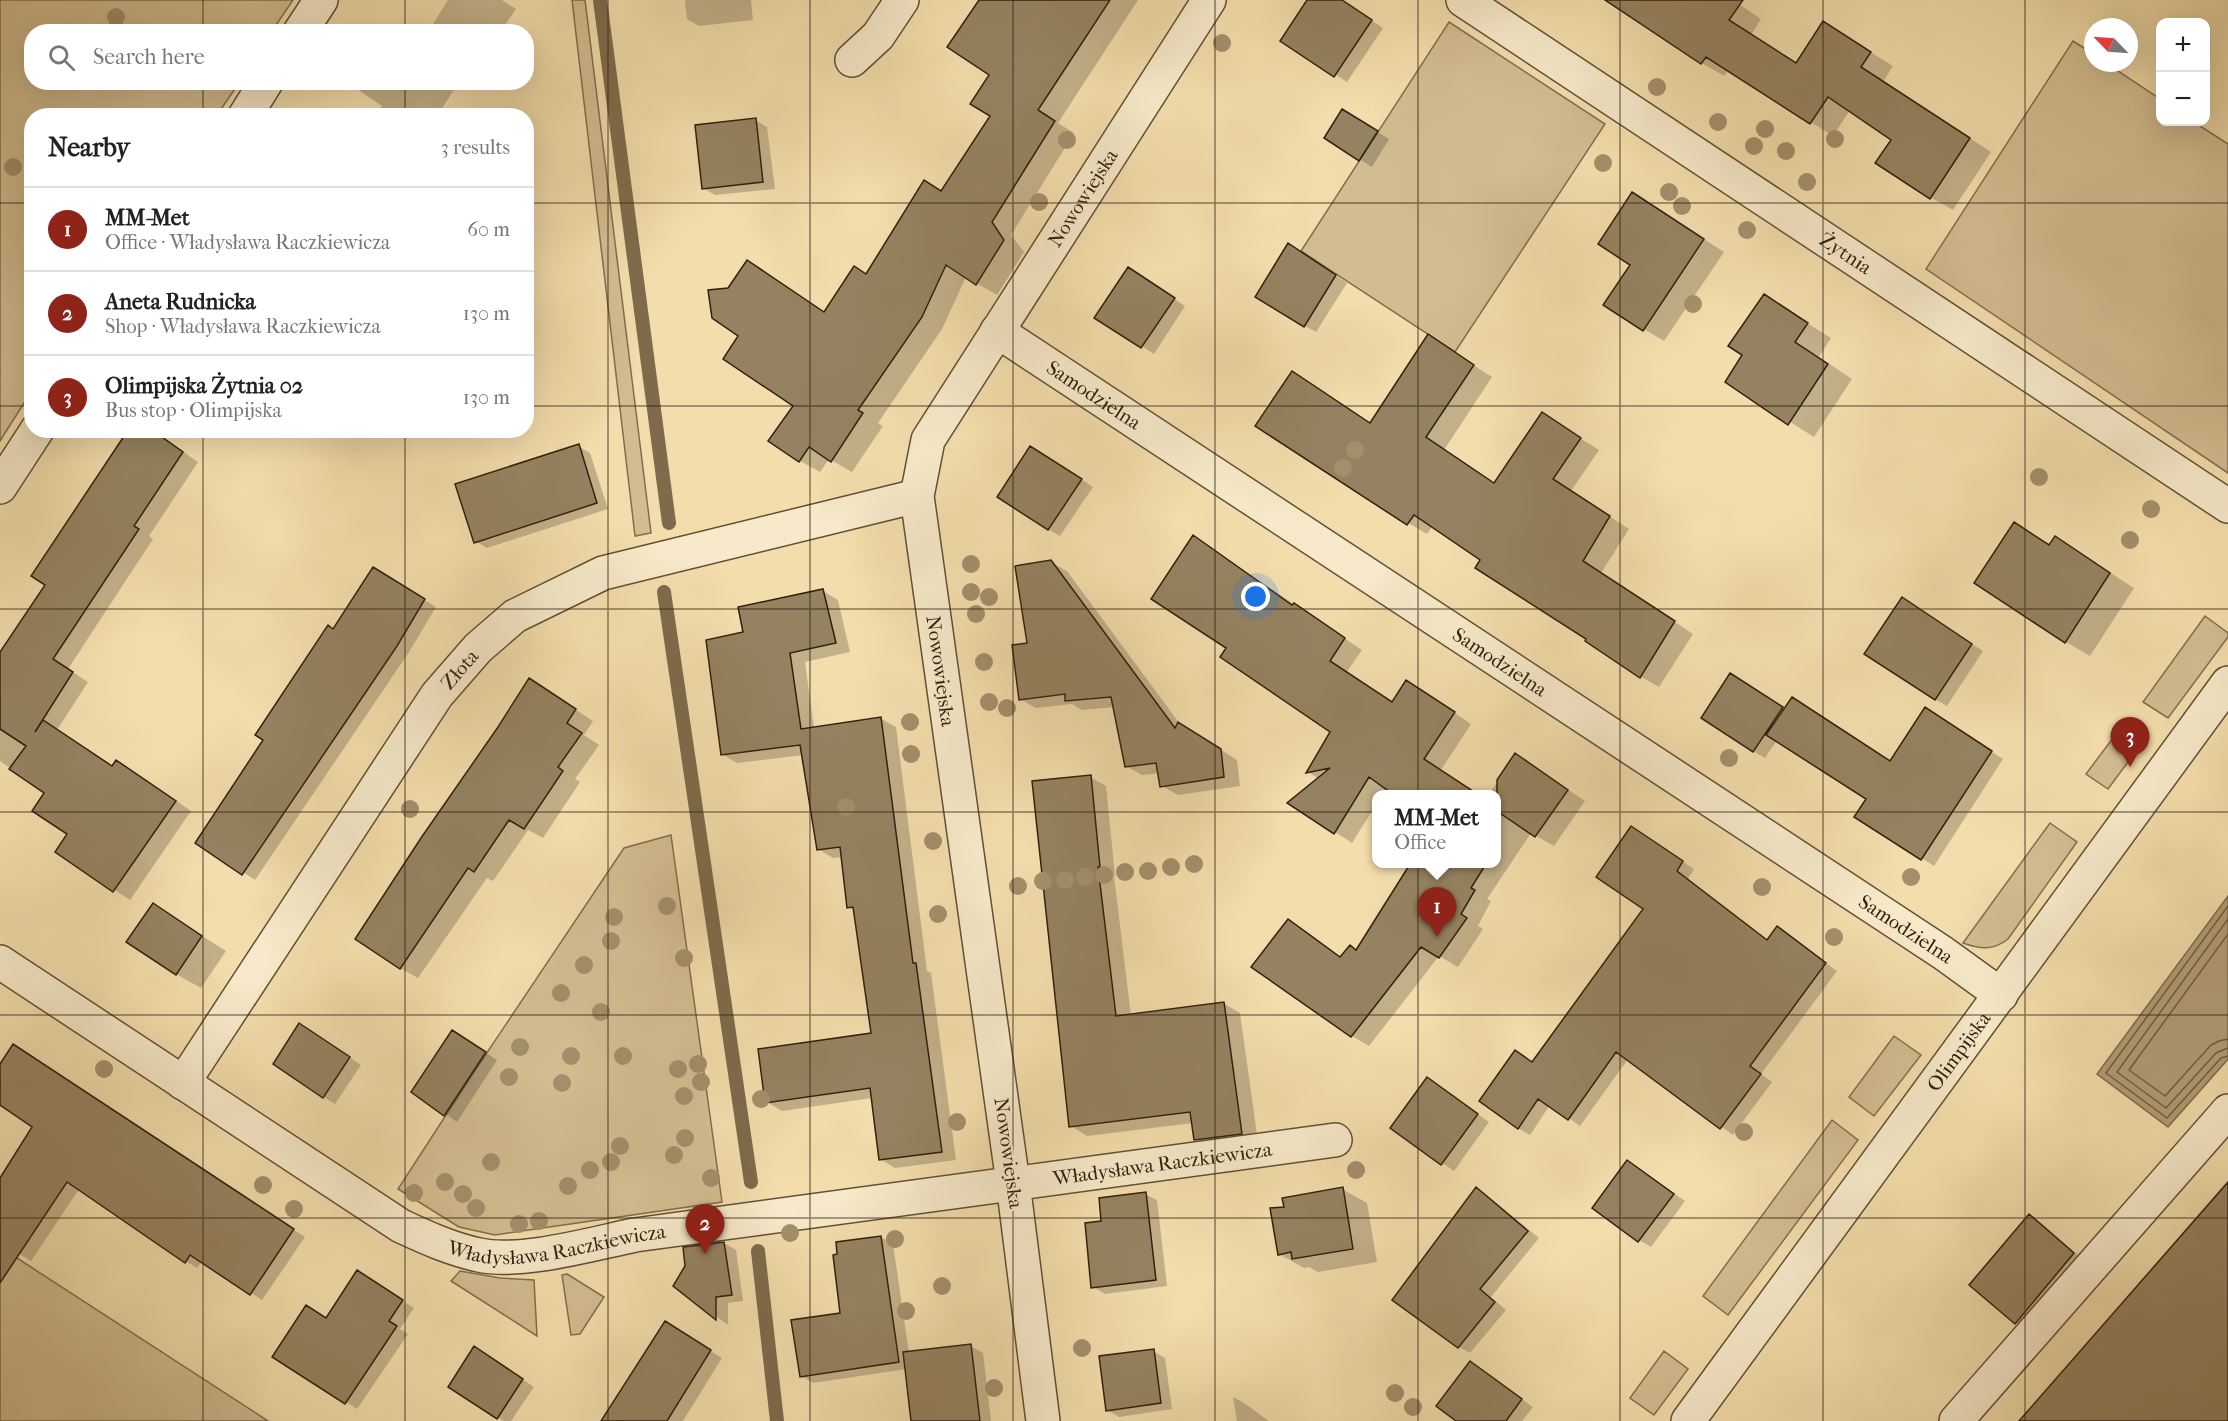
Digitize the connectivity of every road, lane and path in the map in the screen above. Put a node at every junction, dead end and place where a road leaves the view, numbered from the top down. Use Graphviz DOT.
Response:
graph roads {
  1 [pos="321,0"];
  2 [pos="902,0"];
  3 [pos="1209,0"];
  4 [pos="1463,0"];
  5 [pos="305,24"];
  6 [pos="852,60"];
  7 [pos="261,90"];
  8 [pos="249,108"];
  9 [pos="997,331"];
  10 [pos="32,438"];
  11 [pos="0,487"];
  12 [pos="917,496"];
  13 [pos="2228,506"];
  14 [pos="2228,683"];
  15 [pos="0,962"];
  16 [pos="2001,994"];
  17 [pos="183,1083"];
  18 [pos="2228,1111"];
  19 [pos="1335,1140"];
  20 [pos="1013,1183"];
  21 [pos="1043,1421"];
  22 [pos="1688,1421"];
  23 [pos="1956,1421"];
  1 -- 5 [label="street"];
  2 -- 6 [label="street"];
  3 -- 9 [label="street, Nowowiejska"];
  4 -- 13 [label="street, Żytnia"];
  7 -- 8 [label="street"];
  9 -- 12 [label="street, Nowowiejska"];
  9 -- 16 [label="street, Samodzielna"];
  10 -- 11 [label="street"];
  12 -- 17 [label="street, Złota"];
  12 -- 20 [label="street, Nowowiejska"];
  14 -- 16 [label="street, Olimpijska"];
  15 -- 17 [label="street, Władysława Raczkiewicza"];
  16 -- 22 [label="street, Olimpijska"];
  17 -- 20 [label="street, Władysława Raczkiewicza"];
  18 -- 23 [label="street"];
  19 -- 20 [label="street, Władysława Raczkiewicza"];
  20 -- 21 [label="street, Nowowiejska"];
}
